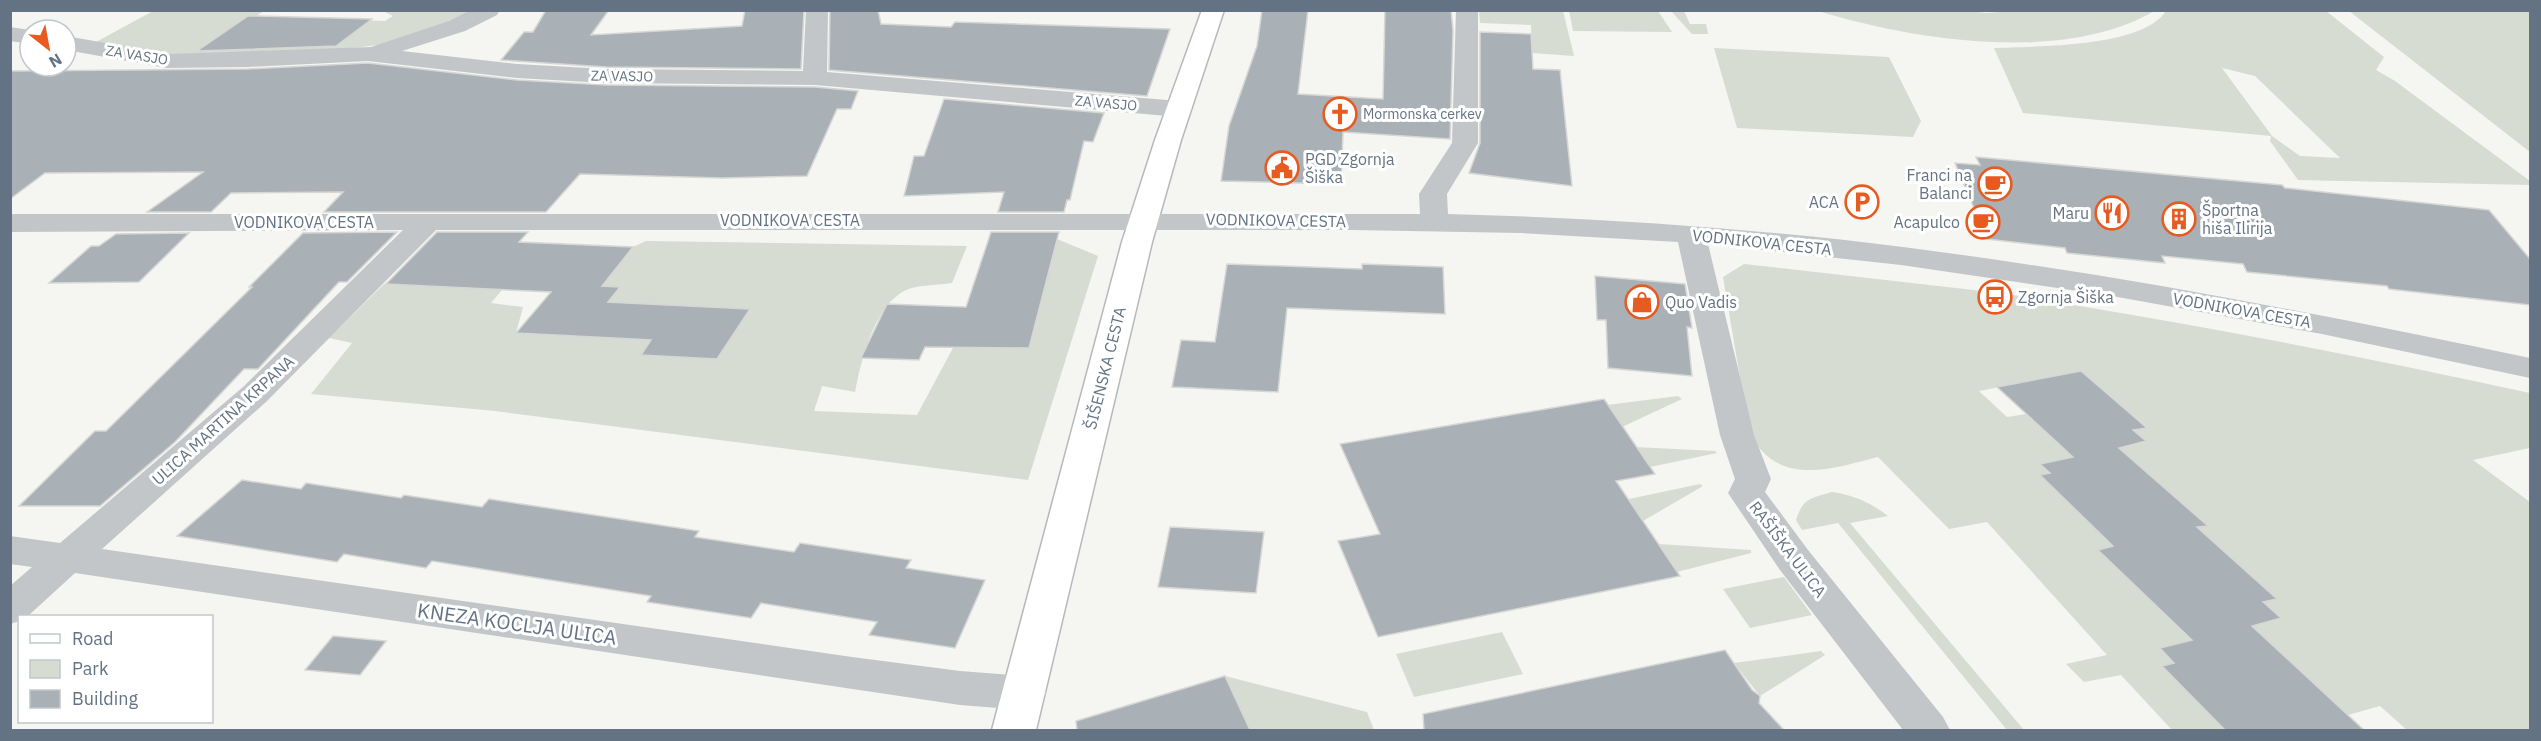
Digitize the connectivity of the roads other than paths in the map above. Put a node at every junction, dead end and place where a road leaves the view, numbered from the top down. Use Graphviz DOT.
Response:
graph roads {
  1 [pos="489,10"];
  2 [pos="817,10"];
  3 [pos="1213,10"];
  4 [pos="1467,10"];
  5 [pos="78,45"];
  6 [pos="368,54"];
  7 [pos="814,78"];
  8 [pos="1179,109"];
  9 [pos="1143,220"];
  10 [pos="428,222"];
  11 [pos="1434,223"];
  12 [pos="10,224"];
  13 [pos="1691,235"];
  14 [pos="2530,368"];
  15 [pos="10,550"];
  16 [pos="69,558"];
  17 [pos="10,609"];
  18 [pos="1020,712"];
  19 [pos="1928,730"];
  1 -- 6 [label="street"];
  2 -- 7 [label="street"];
  3 -- 8 [label="main road, ŠIŠENSKA CESTA"];
  4 -- 11 [label="street"];
  5 -- 6 [label="street, ZA VASJO"];
  6 -- 7 [label="street, ZA VASJO"];
  7 -- 8 [label="street, ZA VASJO"];
  8 -- 9 [label="main road, ŠIŠENSKA CESTA"];
  9 -- 10 [label="street, VODNIKOVA CESTA"];
  9 -- 11 [label="street, VODNIKOVA CESTA"];
  9 -- 18 [label="main road, ŠIŠENSKA CESTA"];
  10 -- 12 [label="street, VODNIKOVA CESTA"];
  10 -- 16 [label="street, ULICA MARTINA KRPANA"];
  11 -- 13 [label="street, VODNIKOVA CESTA"];
  13 -- 14 [label="street, VODNIKOVA CESTA"];
  13 -- 19 [label="street, RAŠIŠKA ULICA"];
  15 -- 16 [label="street, KNEZA KOCLJA ULICA"];
  16 -- 17 [label="street, ULICA MARTINA KRPANA"];
  16 -- 18 [label="street, KNEZA KOCLJA ULICA"];
}
